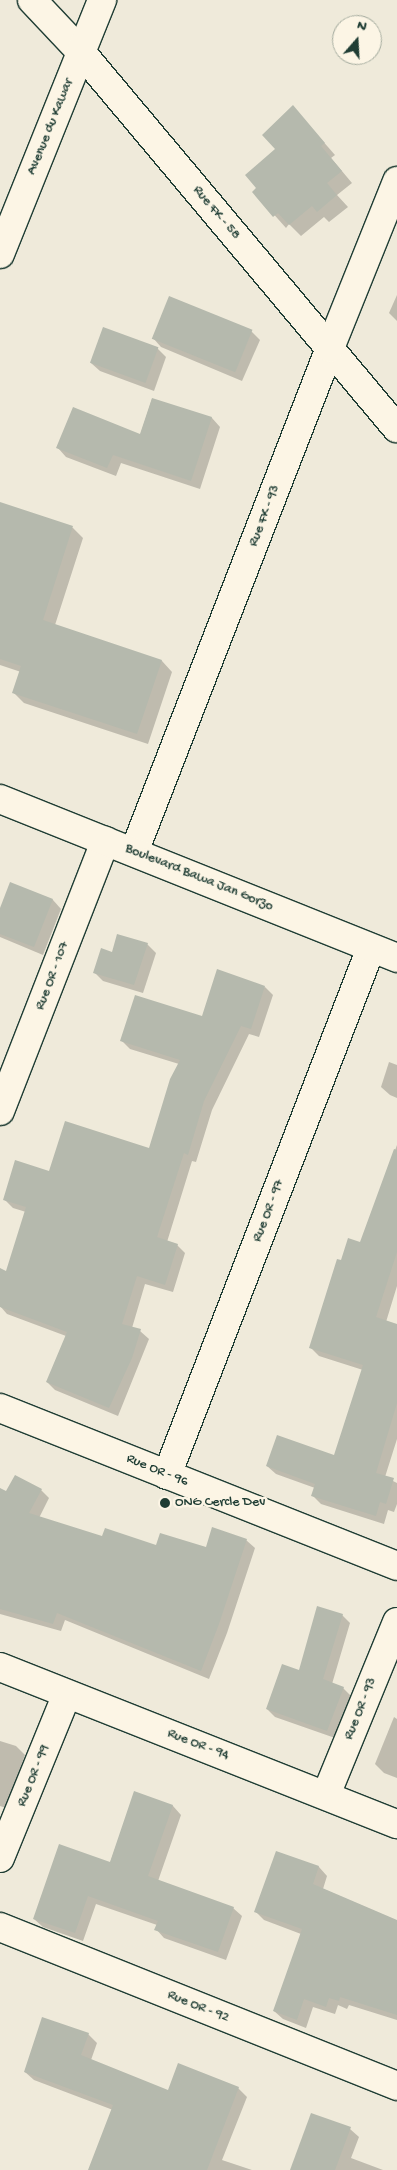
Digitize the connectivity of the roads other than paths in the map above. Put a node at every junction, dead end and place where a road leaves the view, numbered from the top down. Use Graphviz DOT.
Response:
graph roads {
  1 [pos="32,0"];
  2 [pos="102,0"];
  3 [pos="81,52"];
  4 [pos="397,181"];
  5 [pos="0,254"];
  6 [pos="330,348"];
  7 [pos="397,428"];
  8 [pos="0,799"];
  9 [pos="105,841"];
  10 [pos="134,852"];
  11 [pos="370,948"];
  12 [pos="397,958"];
  13 [pos="0,1111"];
  14 [pos="0,1408"];
  15 [pos="167,1475"];
  16 [pos="397,1566"];
  17 [pos="397,1622"];
  18 [pos="0,1667"];
  19 [pos="67,1694"];
  20 [pos="326,1796"];
  21 [pos="397,1824"];
  22 [pos="0,1858"];
  23 [pos="0,1927"];
  24 [pos="397,2086"];
  1 -- 3 [label="street, Rue FK - 58"];
  2 -- 3 [label="street, Avenue du Kawar"];
  3 -- 5 [label="street, Avenue du Kawar"];
  3 -- 6 [label="street, Rue FK - 58"];
  4 -- 6 [label="street, Rue FK - 93"];
  6 -- 7 [label="street, Rue FK - 58"];
  6 -- 10 [label="street, Rue FK - 93"];
  8 -- 9 [label="street, Boulevard Bawa Jan Gorzo"];
  9 -- 10 [label="street, Boulevard Bawa Jan Gorzo"];
  9 -- 13 [label="street, Rue OR - 107"];
  10 -- 11 [label="street, Boulevard Bawa Jan Gorzo"];
  11 -- 12 [label="street, Boulevard Bawa Jan Gorzo"];
  11 -- 15 [label="street, Rue OR - 97"];
  14 -- 15 [label="street, Rue OR - 96"];
  15 -- 16 [label="street, Rue OR - 96"];
  17 -- 20 [label="street, Rue OR - 93"];
  18 -- 19 [label="street, Rue OR - 94"];
  19 -- 20 [label="street, Rue OR - 94"];
  19 -- 22 [label="street, Rue OR - 99"];
  20 -- 21 [label="street, Rue OR - 94"];
  23 -- 24 [label="street, Rue OR - 92"];
}
